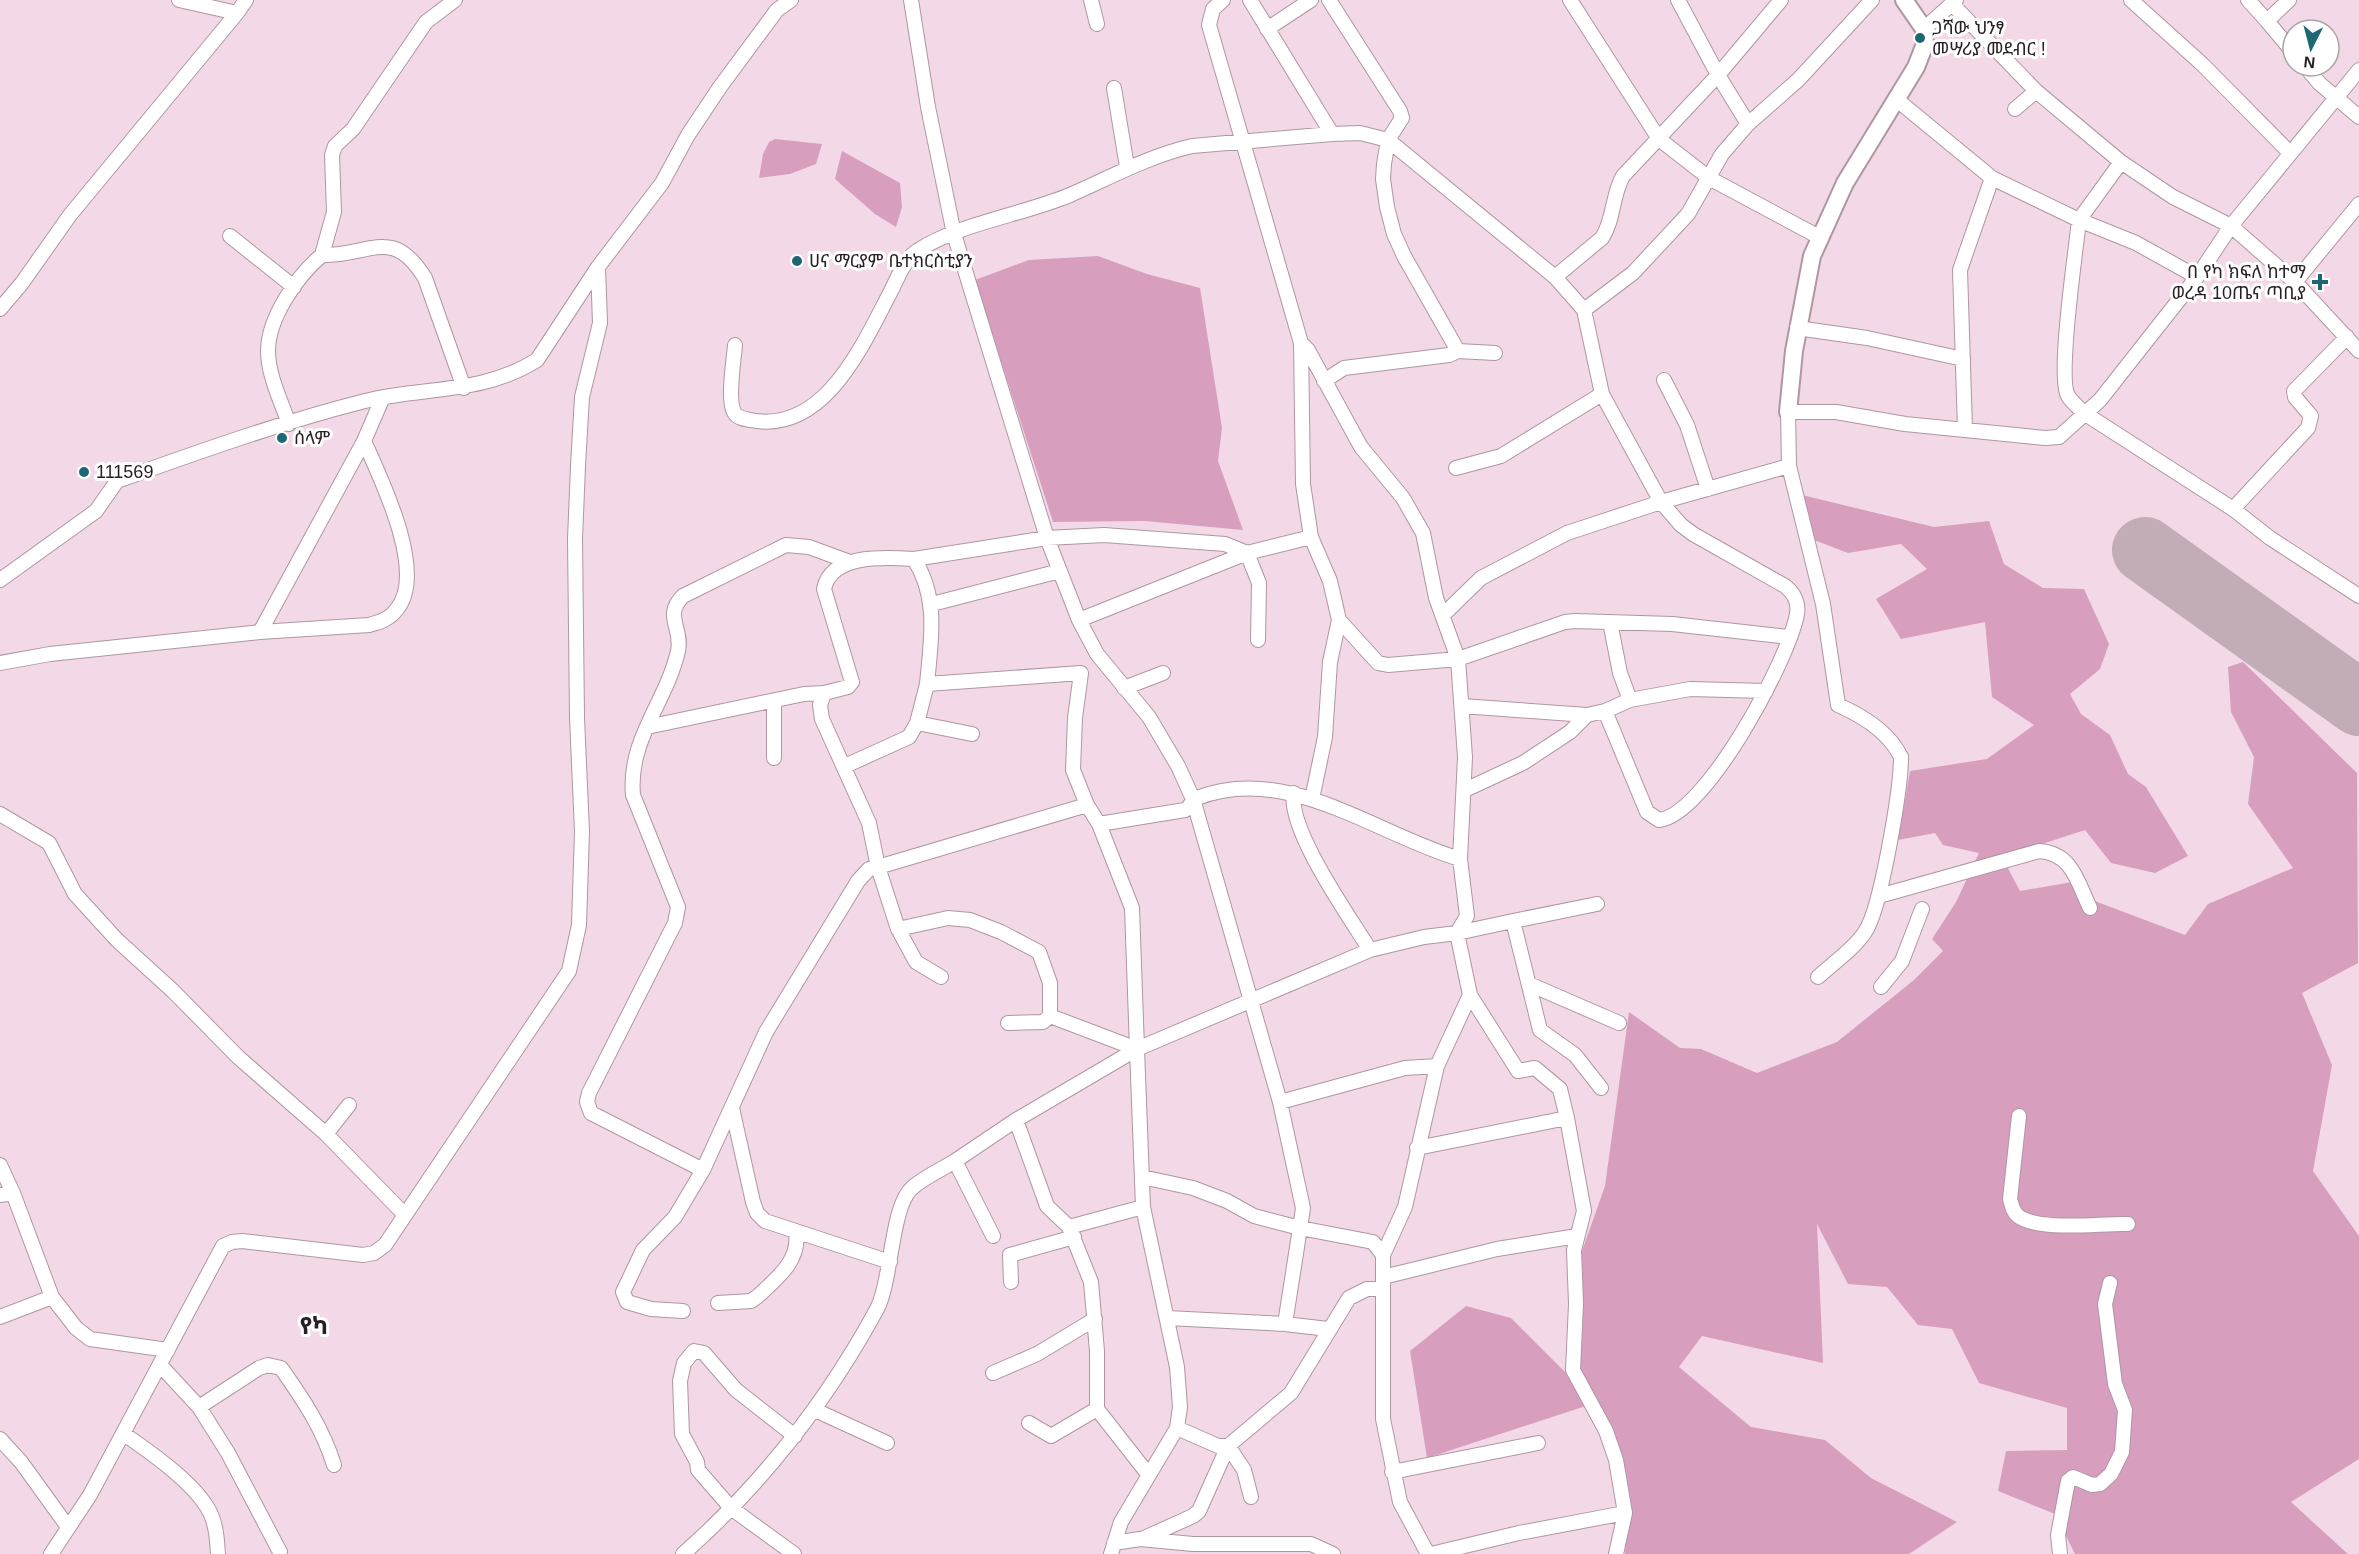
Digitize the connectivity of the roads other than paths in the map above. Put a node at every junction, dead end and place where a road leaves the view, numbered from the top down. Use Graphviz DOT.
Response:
graph roads {
  1 [pos="179,0"];
  2 [pos="246,0"];
  3 [pos="455,0"];
  4 [pos="791,0"];
  5 [pos="912,0"];
  6 [pos="1091,0"];
  7 [pos="1223,0"];
  8 [pos="1250,0"];
  9 [pos="1311,0"];
  10 [pos="1329,0"];
  11 [pos="1570,0"];
  12 [pos="1678,0"];
  13 [pos="1872,0"];
  14 [pos="1904,0"];
  15 [pos="2131,0"];
  16 [pos="2248,0"];
  17 [pos="2289,0"];
  18 [pos="1778,1"];
  19 [pos="1954,2"];
  20 [pos="775,5"];
  21 [pos="237,13"];
  22 [pos="2267,21"];
  23 [pos="1096,24"];
  24 [pos="1267,29"];
  25 [pos="1924,29"];
  26 [pos="2281,38"];
  27 [pos="2359,70"];
  28 [pos="1718,75"];
  29 [pos="2317,78"];
  30 [pos="1114,88"];
  31 [pos="2036,91"];
  32 [pos="1896,99"];
  33 [pos="2337,99"];
  34 [pos="2016,109"];
  35 [pos="2359,117"];
  36 [pos="1748,124"];
  37 [pos="1332,134"];
  38 [pos="1659,139"];
  39 [pos="1388,140"];
  40 [pos="1243,143"];
  41 [pos="2290,153"];
  42 [pos="2121,162"];
  43 [pos="1127,167"];
  44 [pos="1709,178"];
  45 [pos="1992,178"];
  46 [pos="2359,204"];
  47 [pos="2079,220"];
  48 [pos="2231,226"];
  49 [pos="954,234"];
  50 [pos="230,236"];
  51 [pos="1821,238"];
  52 [pos="322,255"];
  53 [pos="598,267"];
  54 [pos="1555,277"];
  55 [pos="2197,277"];
  56 [pos="2295,282"];
  57 [pos="294,287"];
  58 [pos="0,309"];
  59 [pos="1584,310"];
  60 [pos="1797,328"];
  61 [pos="2347,337"];
  62 [pos="1301,343"];
  63 [pos="735,345"];
  64 [pos="1458,351"];
  65 [pos="2359,351"];
  66 [pos="1495,353"];
  67 [pos="1963,358"];
  68 [pos="1664,380"];
  69 [pos="1324,381"];
  70 [pos="464,388"];
  71 [pos="1602,394"];
  72 [pos="383,398"];
  73 [pos="1788,412"];
  74 [pos="2084,413"];
  75 [pos="289,424"];
  76 [pos="1965,430"];
  77 [pos="364,441"];
  78 [pos="1789,466"];
  79 [pos="1456,468"];
  80 [pos="1708,489"];
  81 [pos="1661,502"];
  82 [pos="2233,509"];
  83 [pos="1311,537"];
  84 [pos="1047,538"];
  85 [pos="1247,553"];
  86 [pos="914,559"];
  87 [pos="850,562"];
  88 [pos="1060,571"];
  89 [pos="0,580"];
  90 [pos="2359,596"];
  91 [pos="932,604"];
  92 [pos="1444,615"];
  93 [pos="1079,620"];
  94 [pos="1339,620"];
  95 [pos="1610,622"];
  96 [pos="260,632"];
  97 [pos="1789,637"];
  98 [pos="1258,640"];
  99 [pos="1097,654"];
  100 [pos="1458,659"];
  101 [pos="0,663"];
  102 [pos="1081,673"];
  103 [pos="1163,673"];
  104 [pos="927,684"];
  105 [pos="1124,688"];
  106 [pos="1766,691"];
  107 [pos="824,693"];
  108 [pos="1630,700"];
  109 [pos="774,701"];
  110 [pos="1462,706"];
  111 [pos="1605,711"];
  112 [pos="1587,715"];
  113 [pos="916,723"];
  114 [pos="646,727"];
  115 [pos="972,734"];
  116 [pos="774,758"];
  117 [pos="845,766"];
  118 [pos="1465,790"];
  119 [pos="1294,793"];
  120 [pos="1193,799"];
  121 [pos="1312,799"];
  122 [pos="1087,805"];
  123 [pos="0,814"];
  124 [pos="1099,824"];
  125 [pos="1460,859"];
  126 [pos="878,867"];
  127 [pos="1879,896"];
  128 [pos="1597,904"];
  129 [pos="2090,908"];
  130 [pos="1922,909"];
  131 [pos="1513,921"];
  132 [pos="898,928"];
  133 [pos="1457,933"];
  134 [pos="1370,950"];
  135 [pos="941,976"];
  136 [pos="1818,977"];
  137 [pos="1529,984"];
  138 [pos="1881,987"];
  139 [pos="1470,995"];
  140 [pos="1251,1002"];
  141 [pos="1050,1016"];
  142 [pos="1008,1023"];
  143 [pos="1619,1023"];
  144 [pos="1137,1049"];
  145 [pos="1437,1066"];
  146 [pos="1601,1088"];
  147 [pos="1280,1102"];
  148 [pos="349,1105"];
  149 [pos="732,1108"];
  150 [pos="2019,1116"];
  151 [pos="1567,1118"];
  152 [pos="1016,1120"];
  153 [pos="326,1134"];
  154 [pos="1417,1148"];
  155 [pos="955,1161"];
  156 [pos="0,1165"];
  157 [pos="703,1170"];
  158 [pos="1142,1177"];
  159 [pos="6,1194"];
  160 [pos="1143,1207"];
  161 [pos="405,1215"];
  162 [pos="2128,1224"];
  163 [pos="1300,1228"];
  164 [pos="1072,1232"];
  165 [pos="796,1233"];
  166 [pos="993,1236"];
  167 [pos="1577,1236"];
  168 [pos="1383,1255"];
  169 [pos="890,1262"];
  170 [pos="1011,1282"];
  171 [pos="1383,1283"];
  172 [pos="2110,1283"];
  173 [pos="52,1297"];
  174 [pos="718,1303"];
  175 [pos="683,1311"];
  176 [pos="0,1317"];
  177 [pos="1167,1318"];
  178 [pos="1095,1319"];
  179 [pos="1285,1324"];
  180 [pos="1328,1329"];
  181 [pos="168,1350"];
  182 [pos="162,1365"];
  183 [pos="993,1373"];
  184 [pos="199,1407"];
  185 [pos="1097,1409"];
  186 [pos="815,1410"];
  187 [pos="1029,1423"];
  188 [pos="1177,1428"];
  189 [pos="124,1434"];
  190 [pos="795,1436"];
  191 [pos="0,1439"];
  192 [pos="888,1443"];
  193 [pos="1538,1443"];
  194 [pos="1228,1446"];
  195 [pos="334,1465"];
  196 [pos="1392,1472"];
  197 [pos="1148,1474"];
  198 [pos="1251,1497"];
  199 [pos="731,1508"];
  200 [pos="1625,1513"];
  201 [pos="68,1527"];
  202 [pos="1140,1539"];
  203 [pos="1112,1548"];
  204 [pos="1192,1549"];
  205 [pos="280,1552"];
  206 [pos="51,1554"];
  207 [pos="218,1554"];
  208 [pos="684,1554"];
  209 [pos="794,1554"];
  210 [pos="1333,1554"];
  211 [pos="1429,1554"];
  212 [pos="1616,1554"];
  213 [pos="2060,1554"];
  1 -- 21 [label="street"];
  2 -- 21 [label="street"];
  3 -- 52 [label="street"];
  4 -- 20 [label="street"];
  5 -- 49 [label="street"];
  6 -- 23 [label="street"];
  7 -- 40 [label="street"];
  8 -- 24 [label="street"];
  9 -- 24 [label="street"];
  10 -- 39 [label="street"];
  11 -- 38 [label="street"];
  12 -- 28 [label="street"];
  13 -- 36 [label="street"];
  14 -- 25 [label="main road"];
  15 -- 41 [label="street"];
  16 -- 22 [label="street"];
  17 -- 22 [label="street"];
  18 -- 28 [label="street"];
  19 -- 25 [label="street"];
  19 -- 31 [label="street"];
  20 -- 53 [label="street"];
  21 -- 58 [label="street"];
  22 -- 26 [label="street"];
  24 -- 37 [label="street"];
  25 -- 32 [label="main road"];
  27 -- 33 [label="street"];
  28 -- 36 [label="street"];
  28 -- 38 [label="street"];
  29 -- 33 [label="street"];
  30 -- 43 [label="street"];
  31 -- 34 [label="street"];
  31 -- 42 [label="street"];
  32 -- 45 [label="street"];
  32 -- 51 [label="main road"];
  33 -- 35 [label="street"];
  33 -- 41 [label="street"];
  36 -- 44 [label="street"];
  37 -- 39 [label="street"];
  37 -- 40 [label="street"];
  38 -- 44 [label="street"];
  38 -- 54 [label="street"];
  39 -- 54 [label="street"];
  39 -- 64 [label="street"];
  40 -- 43 [label="street"];
  40 -- 62 [label="street"];
  41 -- 48 [label="street"];
  42 -- 47 [label="street"];
  42 -- 48 [label="street"];
  43 -- 49 [label="street"];
  44 -- 51 [label="street"];
  44 -- 59 [label="street"];
  45 -- 47 [label="street"];
  45 -- 67 [label="street"];
  46 -- 56 [label="street"];
  47 -- 55 [label="street"];
  47 -- 74 [label="street"];
  48 -- 55 [label="street"];
  48 -- 56 [label="street"];
  49 -- 63 [label="street"];
  49 -- 84 [label="street"];
  50 -- 57 [label="street"];
  51 -- 60 [label="main road"];
  52 -- 57 [label="street"];
  52 -- 70 [label="street"];
  53 -- 70 [label="street"];
  53 -- 161 [label="street"];
  54 -- 59 [label="street"];
  55 -- 74 [label="street"];
  56 -- 61 [label="street"];
  57 -- 75 [label="street"];
  59 -- 71 [label="street"];
  60 -- 67 [label="street"];
  60 -- 73 [label="main road"];
  61 -- 65 [label="street"];
  61 -- 82 [label="street"];
  62 -- 69 [label="street"];
  62 -- 83 [label="street"];
  64 -- 66 [label="street"];
  64 -- 69 [label="street"];
  67 -- 76 [label="street"];
  68 -- 80 [label="street"];
  69 -- 92 [label="street"];
  70 -- 72 [label="street"];
  71 -- 79 [label="street"];
  71 -- 81 [label="street"];
  72 -- 75 [label="street"];
  72 -- 77 [label="street"];
  73 -- 76 [label="street"];
  73 -- 78 [label="street"];
  74 -- 76 [label="street"];
  74 -- 82 [label="street"];
  75 -- 89 [label="street"];
  77 -- 96 [label="street"];
  77 -- 96 [label="street"];
  78 -- 80 [label="street"];
  78 -- 127 [label="street"];
  80 -- 81 [label="street"];
  81 -- 92 [label="street"];
  81 -- 97 [label="street"];
  82 -- 90 [label="street"];
  83 -- 85 [label="street"];
  83 -- 94 [label="street"];
  84 -- 85 [label="street"];
  84 -- 86 [label="street"];
  84 -- 88 [label="street"];
  85 -- 93 [label="street"];
  85 -- 98 [label="street"];
  86 -- 87 [label="street"];
  86 -- 91 [label="street"];
  87 -- 107 [label="street"];
  87 -- 114 [label="street"];
  88 -- 91 [label="street"];
  88 -- 93 [label="street"];
  91 -- 104 [label="street"];
  92 -- 100 [label="street"];
  93 -- 99 [label="street"];
  94 -- 100 [label="street"];
  94 -- 121 [label="street"];
  95 -- 97 [label="street"];
  95 -- 100 [label="street"];
  95 -- 108 [label="street"];
  96 -- 101 [label="street"];
  97 -- 106 [label="street"];
  99 -- 102 [label="street"];
  99 -- 105 [label="street"];
  100 -- 110 [label="street"];
  102 -- 104 [label="street"];
  102 -- 122 [label="street"];
  103 -- 105 [label="street"];
  104 -- 113 [label="street"];
  105 -- 120 [label="street"];
  106 -- 108 [label="street"];
  106 -- 111 [label="street"];
  107 -- 109 [label="street"];
  107 -- 117 [label="street"];
  108 -- 111 [label="street"];
  109 -- 114 [label="street"];
  109 -- 116 [label="street"];
  110 -- 112 [label="street"];
  110 -- 118 [label="street"];
  111 -- 112 [label="street"];
  112 -- 118 [label="street"];
  113 -- 115 [label="street"];
  113 -- 117 [label="street"];
  114 -- 157 [label="street"];
  117 -- 126 [label="street"];
  118 -- 125 [label="street"];
  119 -- 120 [label="street"];
  119 -- 121 [label="street"];
  119 -- 134 [label="street"];
  120 -- 124 [label="street"];
  120 -- 140 [label="street"];
  121 -- 125 [label="street"];
  122 -- 124 [label="street"];
  122 -- 126 [label="street"];
  123 -- 153 [label="street"];
  124 -- 144 [label="street"];
  125 -- 133 [label="street"];
  126 -- 132 [label="street"];
  126 -- 149 [label="street"];
  127 -- 129 [label="street"];
  127 -- 136 [label="street"];
  128 -- 131 [label="street"];
  130 -- 138 [label="street"];
  131 -- 133 [label="street"];
  131 -- 137 [label="street"];
  132 -- 135 [label="street"];
  132 -- 141 [label="street"];
  133 -- 134 [label="street"];
  133 -- 139 [label="street"];
  134 -- 140 [label="street"];
  137 -- 143 [label="street"];
  137 -- 146 [label="street"];
  139 -- 145 [label="street"];
  139 -- 151 [label="street"];
  140 -- 144 [label="street"];
  140 -- 147 [label="street"];
  141 -- 142 [label="street"];
  141 -- 144 [label="street"];
  144 -- 152 [label="street"];
  144 -- 158 [label="street"];
  145 -- 147 [label="street"];
  145 -- 154 [label="street"];
  147 -- 163 [label="street"];
  148 -- 153 [label="street"];
  149 -- 157 [label="street"];
  149 -- 165 [label="street"];
  150 -- 162 [label="street"];
  151 -- 154 [label="street"];
  151 -- 167 [label="street"];
  152 -- 155 [label="street"];
  152 -- 164 [label="street"];
  153 -- 161 [label="street"];
  154 -- 168 [label="street"];
  155 -- 166 [label="street"];
  155 -- 169 [label="street"];
  156 -- 159 [label="street"];
  157 -- 175 [label="street"];
  158 -- 160 [label="street"];
  158 -- 163 [label="street"];
  159 -- 173 [label="street"];
  160 -- 164 [label="street"];
  160 -- 177 [label="street"];
  161 -- 181 [label="street"];
  163 -- 168 [label="street"];
  163 -- 179 [label="street"];
  164 -- 170 [label="street"];
  164 -- 178 [label="street"];
  165 -- 169 [label="street"];
  165 -- 174 [label="street"];
  167 -- 171 [label="street"];
  167 -- 200 [label="street"];
  168 -- 171 [label="street"];
  169 -- 186 [label="street"];
  171 -- 180 [label="street"];
  171 -- 196 [label="street"];
  172 -- 213 [label="street"];
  173 -- 176 [label="street"];
  173 -- 181 [label="street"];
  177 -- 179 [label="street"];
  177 -- 188 [label="street"];
  178 -- 183 [label="street"];
  178 -- 185 [label="street"];
  179 -- 180 [label="street"];
  180 -- 194 [label="street"];
  181 -- 182 [label="street"];
  182 -- 184 [label="street"];
  182 -- 189 [label="street"];
  184 -- 195 [label="street"];
  184 -- 205 [label="street"];
  185 -- 187 [label="street"];
  185 -- 197 [label="street"];
  186 -- 190 [label="street"];
  186 -- 192 [label="street"];
  188 -- 194 [label="street"];
  188 -- 197 [label="street"];
  189 -- 201 [label="street"];
  189 -- 207 [label="street"];
  190 -- 199 [label="street"];
  190 -- 199 [label="street"];
  191 -- 201 [label="street"];
  193 -- 196 [label="street"];
  194 -- 198 [label="street"];
  194 -- 202 [label="street"];
  196 -- 211 [label="street"];
  197 -- 203 [label="street"];
  199 -- 208 [label="street"];
  199 -- 209 [label="street"];
  200 -- 211 [label="street"];
  200 -- 212 [label="street"];
  201 -- 206 [label="street"];
  202 -- 203 [label="street"];
  202 -- 204 [label="street"];
  204 -- 210 [label="street"];
}
